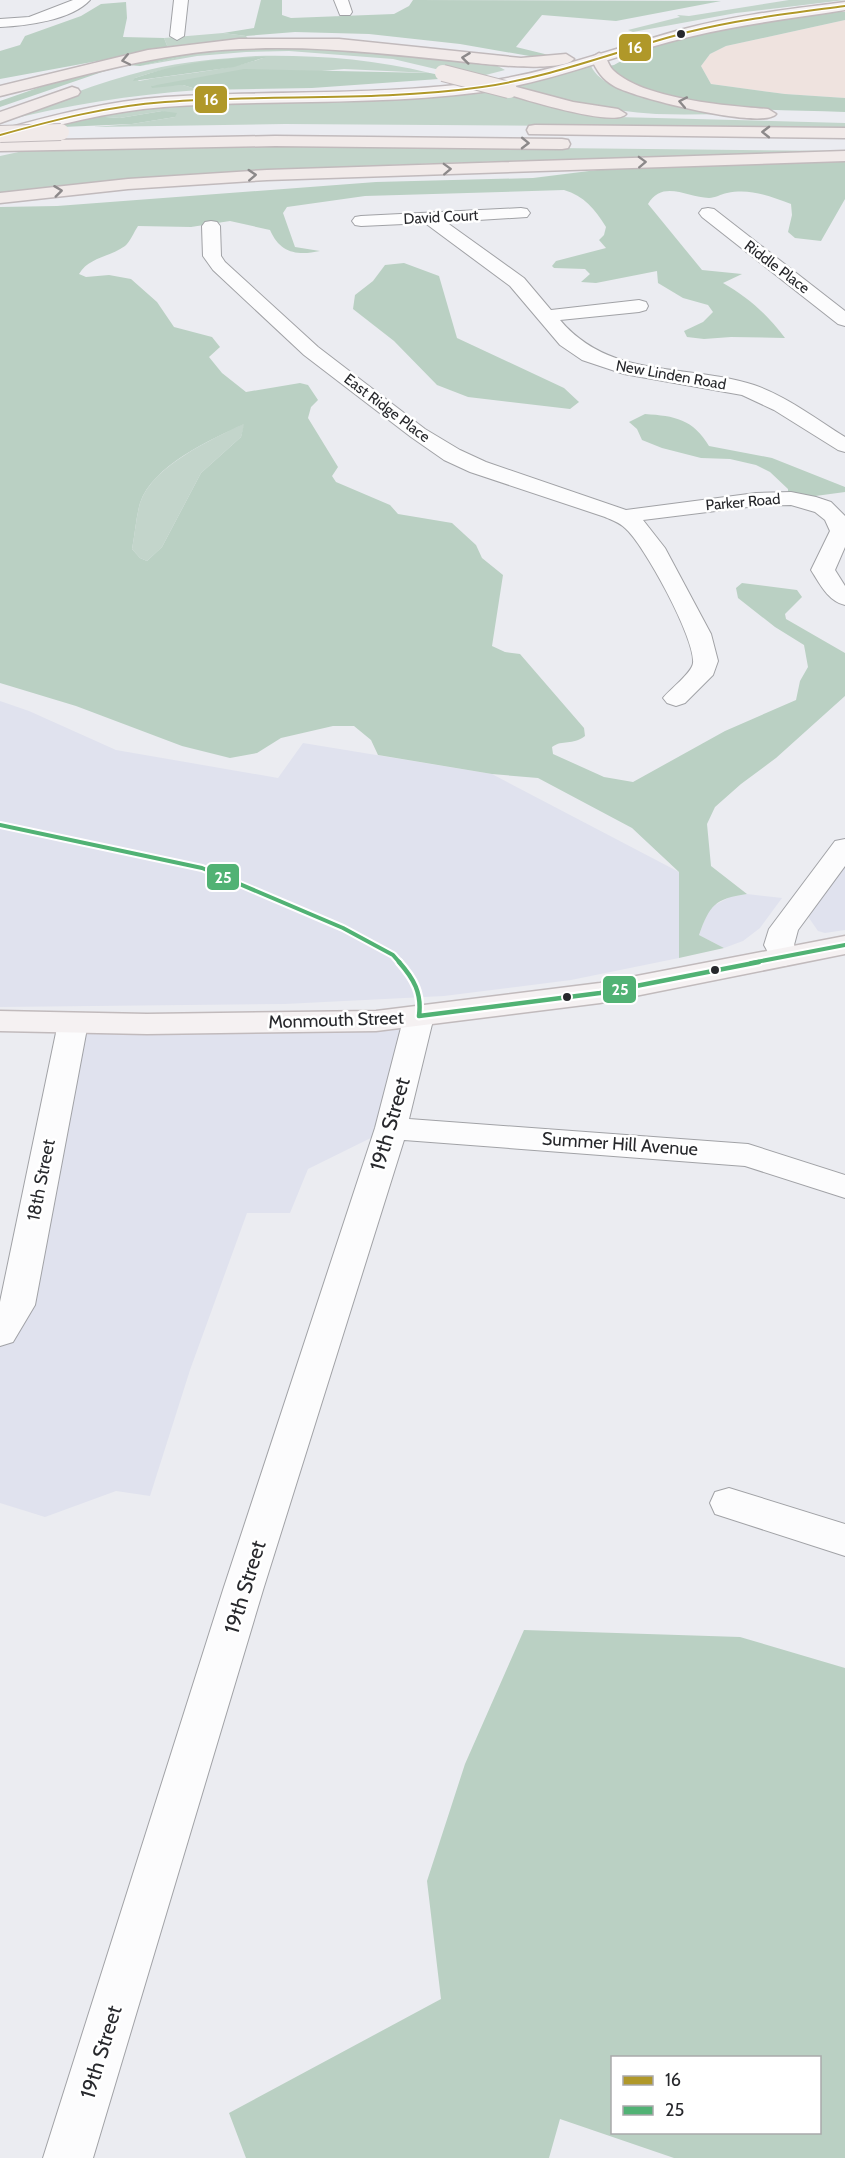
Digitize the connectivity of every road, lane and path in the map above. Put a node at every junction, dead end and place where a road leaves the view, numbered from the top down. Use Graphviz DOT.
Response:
graph roads {
  1 [pos="83,0"];
  2 [pos="181,0"];
  3 [pos="845,4"];
  4 [pos="0,23"];
  5 [pos="177,36"];
  6 [pos="598,58"];
  7 [pos="566,59"];
  8 [pos="492,61"];
  9 [pos="512,82"];
  10 [pos="0,91"];
  11 [pos="780,115"];
  12 [pos="802,117"];
  13 [pos="0,118"];
  14 [pos="845,119"];
  15 [pos="0,125"];
  16 [pos="845,133"];
  17 [pos="0,135"];
  18 [pos="0,146"];
  19 [pos="845,146"];
  20 [pos="845,156"];
  21 [pos="0,198"];
  22 [pos="521,213"];
  23 [pos="708,213"];
  24 [pos="428,217"];
  25 [pos="361,221"];
  26 [pos="211,226"];
  27 [pos="639,306"];
  28 [pos="547,316"];
  29 [pos="845,320"];
  30 [pos="845,446"];
  31 [pos="623,516"];
  32 [pos="845,598"];
  33 [pos="676,698"];
  34 [pos="845,847"];
  35 [pos="845,945"];
  36 [pos="784,957"];
  37 [pos="419,1016"];
  38 [pos="0,1021"];
  39 [pos="73,1023"];
  40 [pos="391,1128"];
  41 [pos="845,1187"];
  42 [pos="0,1333"];
  43 [pos="729,1503"];
  44 [pos="845,1540"];
  45 [pos="68,2158"];
  1 -- 4 [label="street"];
  2 -- 5 [label="street"];
  3 -- 6 [label="main road"];
  3 -- 7 [label="main road"];
  6 -- 9 [label="main road"];
  11 -- 6 [label="highway, one-way"];
  7 -- 8 [label="highway"];
  7 -- 9 [label="main road"];
  8 -- 9 [label="highway"];
  8 -- 10 [label="highway, one-way"];
  9 -- 13 [label="highway, bridge"];
  9 -- 14 [label="highway"];
  9 -- 15 [label="main road"];
  9 -- 17 [label="main road"];
  12 -- 14 [label="highway"];
  16 -- 17 [label="highway, one-way, bridge"];
  18 -- 19 [label="highway, one-way"];
  21 -- 20 [label="highway, one-way"];
  22 -- 24 [label="street, David Court"];
  23 -- 29 [label="street, Riddle Place"];
  24 -- 25 [label="street, David Court"];
  24 -- 28 [label="street, New Linden Road"];
  26 -- 31 [label="street, East Ridge Place"];
  27 -- 28 [label="street"];
  28 -- 30 [label="street, New Linden Road"];
  31 -- 32 [label="street, Parker Road"];
  31 -- 33 [label="street"];
  34 -- 36 [label="street"];
  35 -- 36 [label="main road, Monmouth Street"];
  36 -- 37 [label="main road, Monmouth Street"];
  37 -- 39 [label="main road, Monmouth Street"];
  37 -- 40 [label="street, 19th Street"];
  38 -- 39 [label="main road, Monmouth Street"];
  39 -- 42 [label="street, 18th Street"];
  40 -- 41 [label="street, Summer Hill Avenue"];
  40 -- 45 [label="street, 19th Street"];
  43 -- 44 [label="street"];
}
